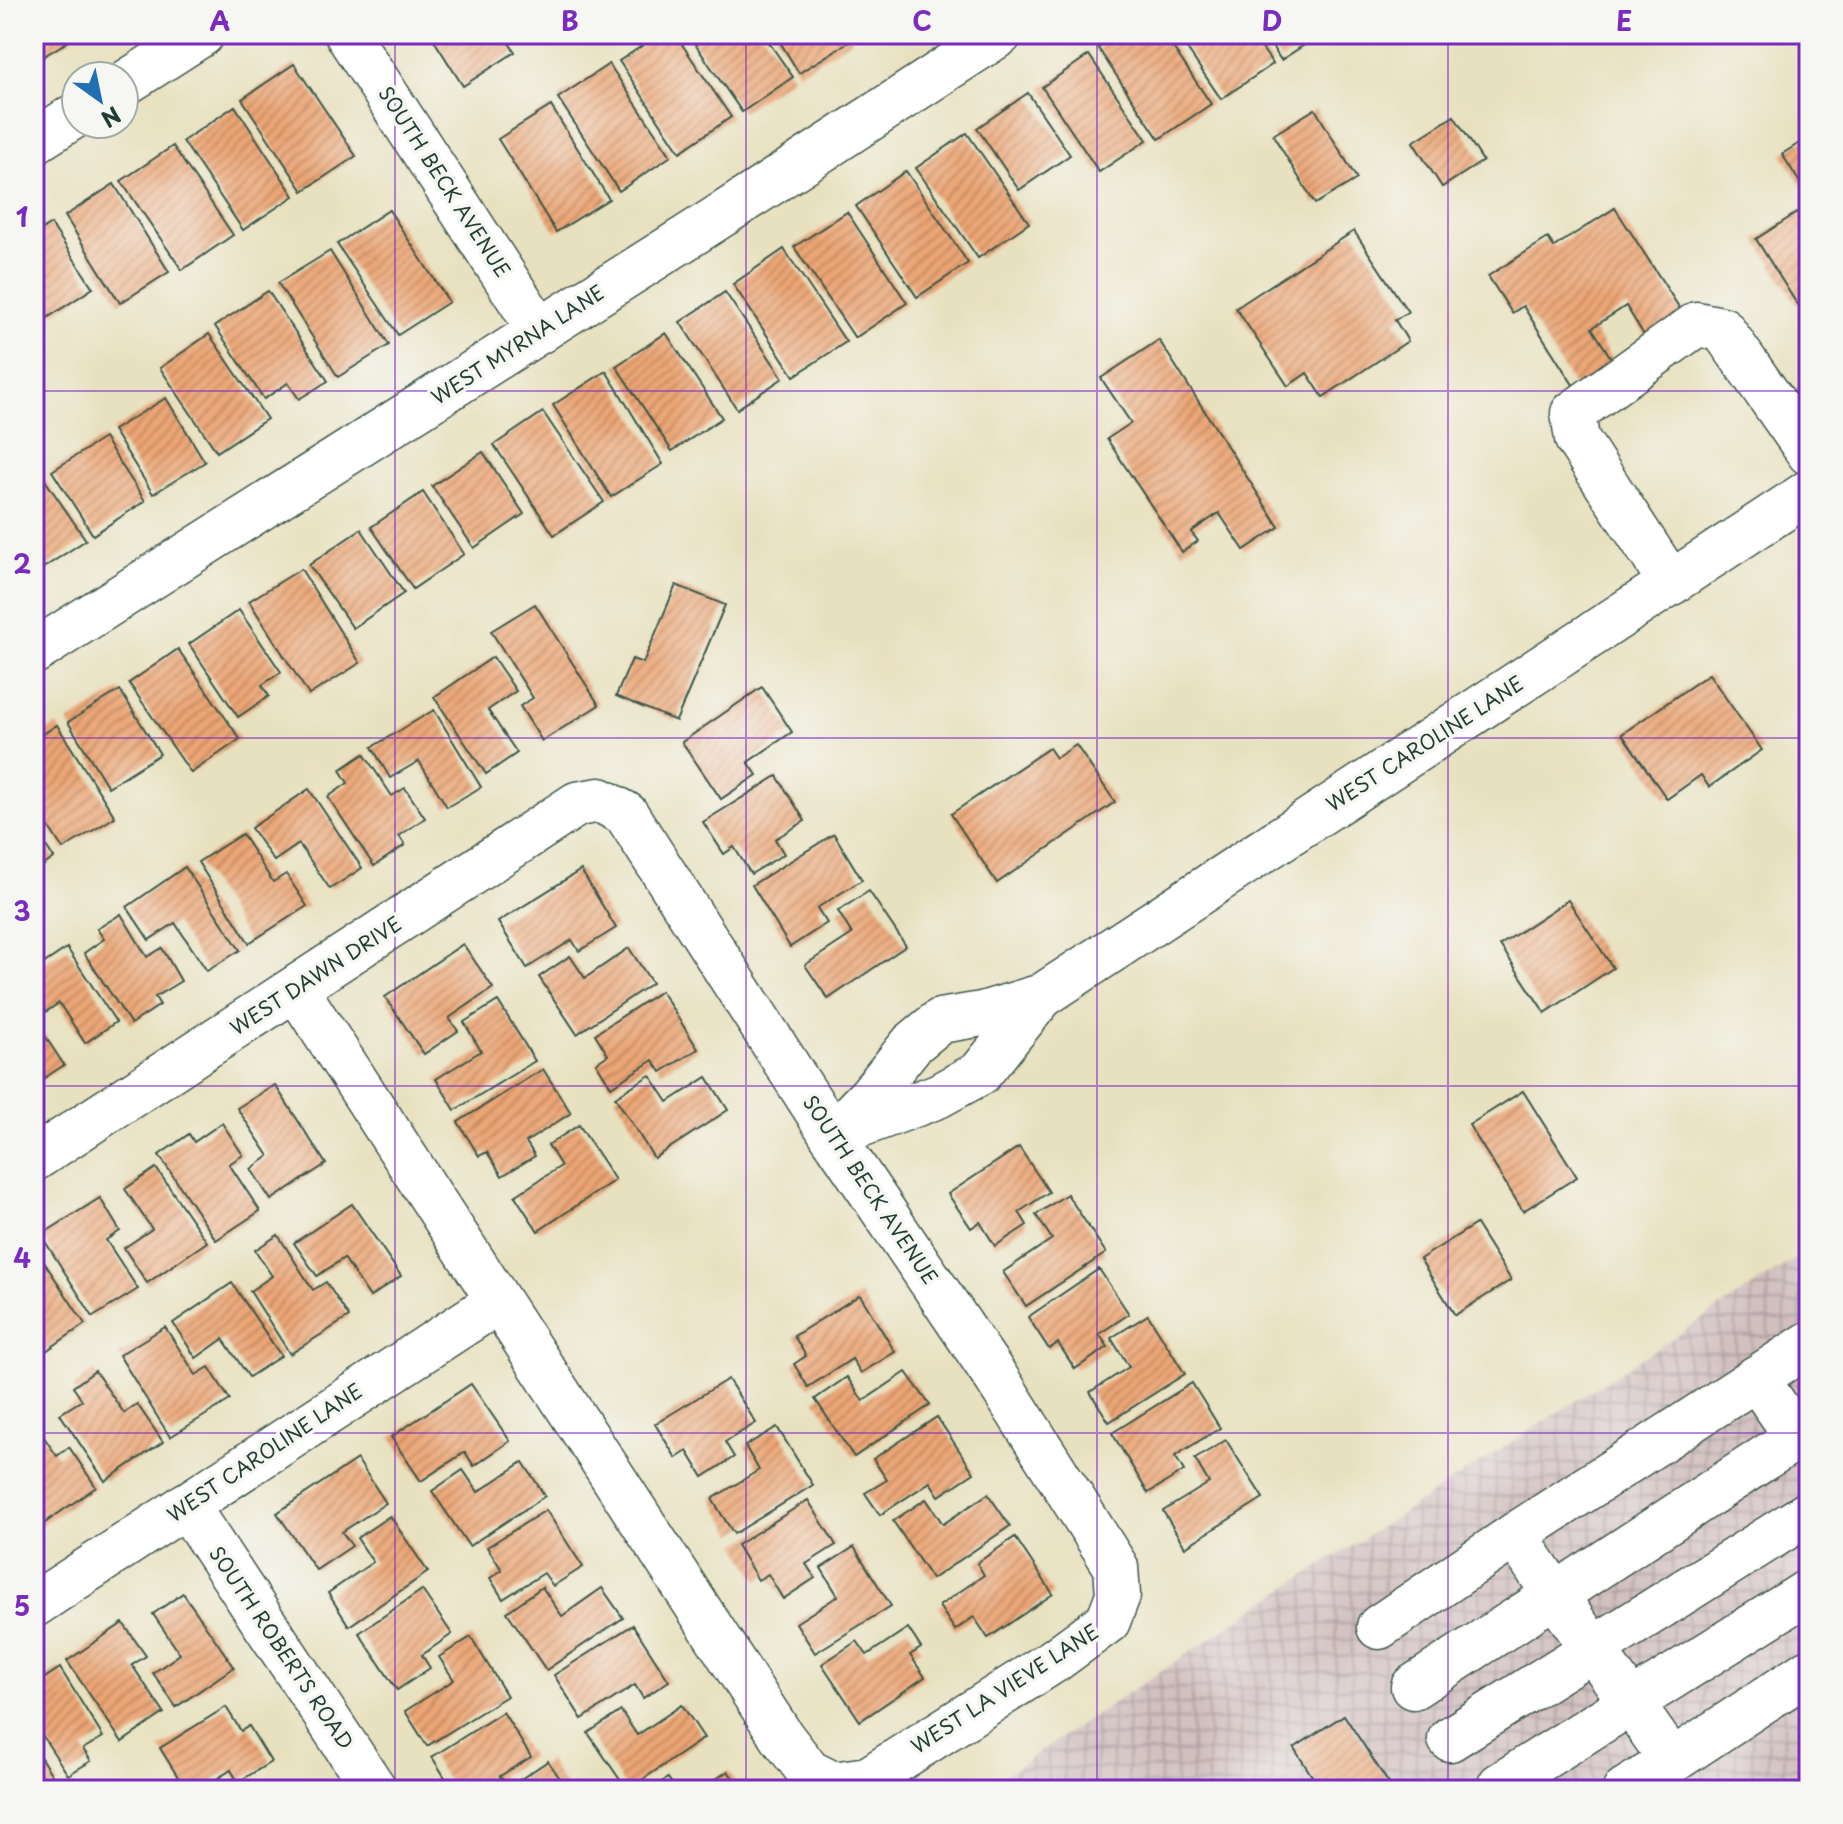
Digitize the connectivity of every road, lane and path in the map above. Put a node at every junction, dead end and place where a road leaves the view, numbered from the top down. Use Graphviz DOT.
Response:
graph roads {
  1 [pos="202,34"];
  2 [pos="347,34"];
  3 [pos="1000,34"];
  4 [pos="140,74"];
  5 [pos="60,125"];
  6 [pos="34,142"];
  7 [pos="540,331"];
  8 [pos="1809,453"];
  9 [pos="1809,492"];
  10 [pos="1671,583"];
  11 [pos="34,652"];
  12 [pos="600,800"];
  13 [pos="296,989"];
  14 [pos="1042,996"];
  15 [pos="832,1135"];
  16 [pos="34,1159"];
  17 [pos="497,1302"];
  18 [pos="1809,1344"];
  19 [pos="1756,1378"];
  20 [pos="1803,1433"];
  21 [pos="186,1505"];
  22 [pos="1809,1513"];
  23 [pos="1515,1535"];
  24 [pos="1809,1591"];
  25 [pos="1118,1595"];
  26 [pos="1555,1595"];
  27 [pos="34,1605"];
  28 [pos="1379,1627"];
  29 [pos="1592,1647"];
  30 [pos="1809,1671"];
  31 [pos="1413,1687"];
  32 [pos="1631,1702"];
  33 [pos="1450,1739"];
  34 [pos="1672,1761"];
  35 [pos="1500,1785"];
  36 [pos="375,1790"];
  37 [pos="1625,1790"];
  1 -- 4 [label="street"];
  2 -- 7 [label="street, SOUTH BECK AVENUE"];
  3 -- 7 [label="street, WEST MYRNA LANE"];
  5 -- 6 [label="street"];
  7 -- 11 [label="street, WEST MYRNA LANE"];
  8 -- 10 [label="street"];
  9 -- 10 [label="street, WEST CAROLINE LANE"];
  10 -- 14 [label="street, WEST CAROLINE LANE"];
  12 -- 13 [label="street, WEST DAWN DRIVE"];
  12 -- 15 [label="street, SOUTH BECK AVENUE"];
  13 -- 16 [label="street, WEST DAWN DRIVE"];
  13 -- 17 [label="street"];
  14 -- 15 [label="street, WEST CAROLINE LANE"];
  14 -- 15 [label="street, WEST CAROLINE LANE"];
  15 -- 25 [label="street, SOUTH BECK AVENUE"];
  17 -- 21 [label="street, WEST CAROLINE LANE"];
  17 -- 25 [label="street, WEST LA VIEVE LANE"];
  18 -- 19 [label="street"];
  19 -- 20 [label="street"];
  19 -- 23 [label="street"];
  20 -- 26 [label="street"];
  21 -- 27 [label="street, WEST CAROLINE LANE"];
  21 -- 36 [label="street, SOUTH ROBERTS ROAD"];
  22 -- 29 [label="street"];
  23 -- 26 [label="street"];
  23 -- 28 [label="street"];
  24 -- 32 [label="street"];
  26 -- 29 [label="street"];
  26 -- 31 [label="street"];
  29 -- 32 [label="street"];
  29 -- 33 [label="street"];
  30 -- 34 [label="street"];
  32 -- 34 [label="street"];
  32 -- 35 [label="street"];
  34 -- 37 [label="street"];
}
